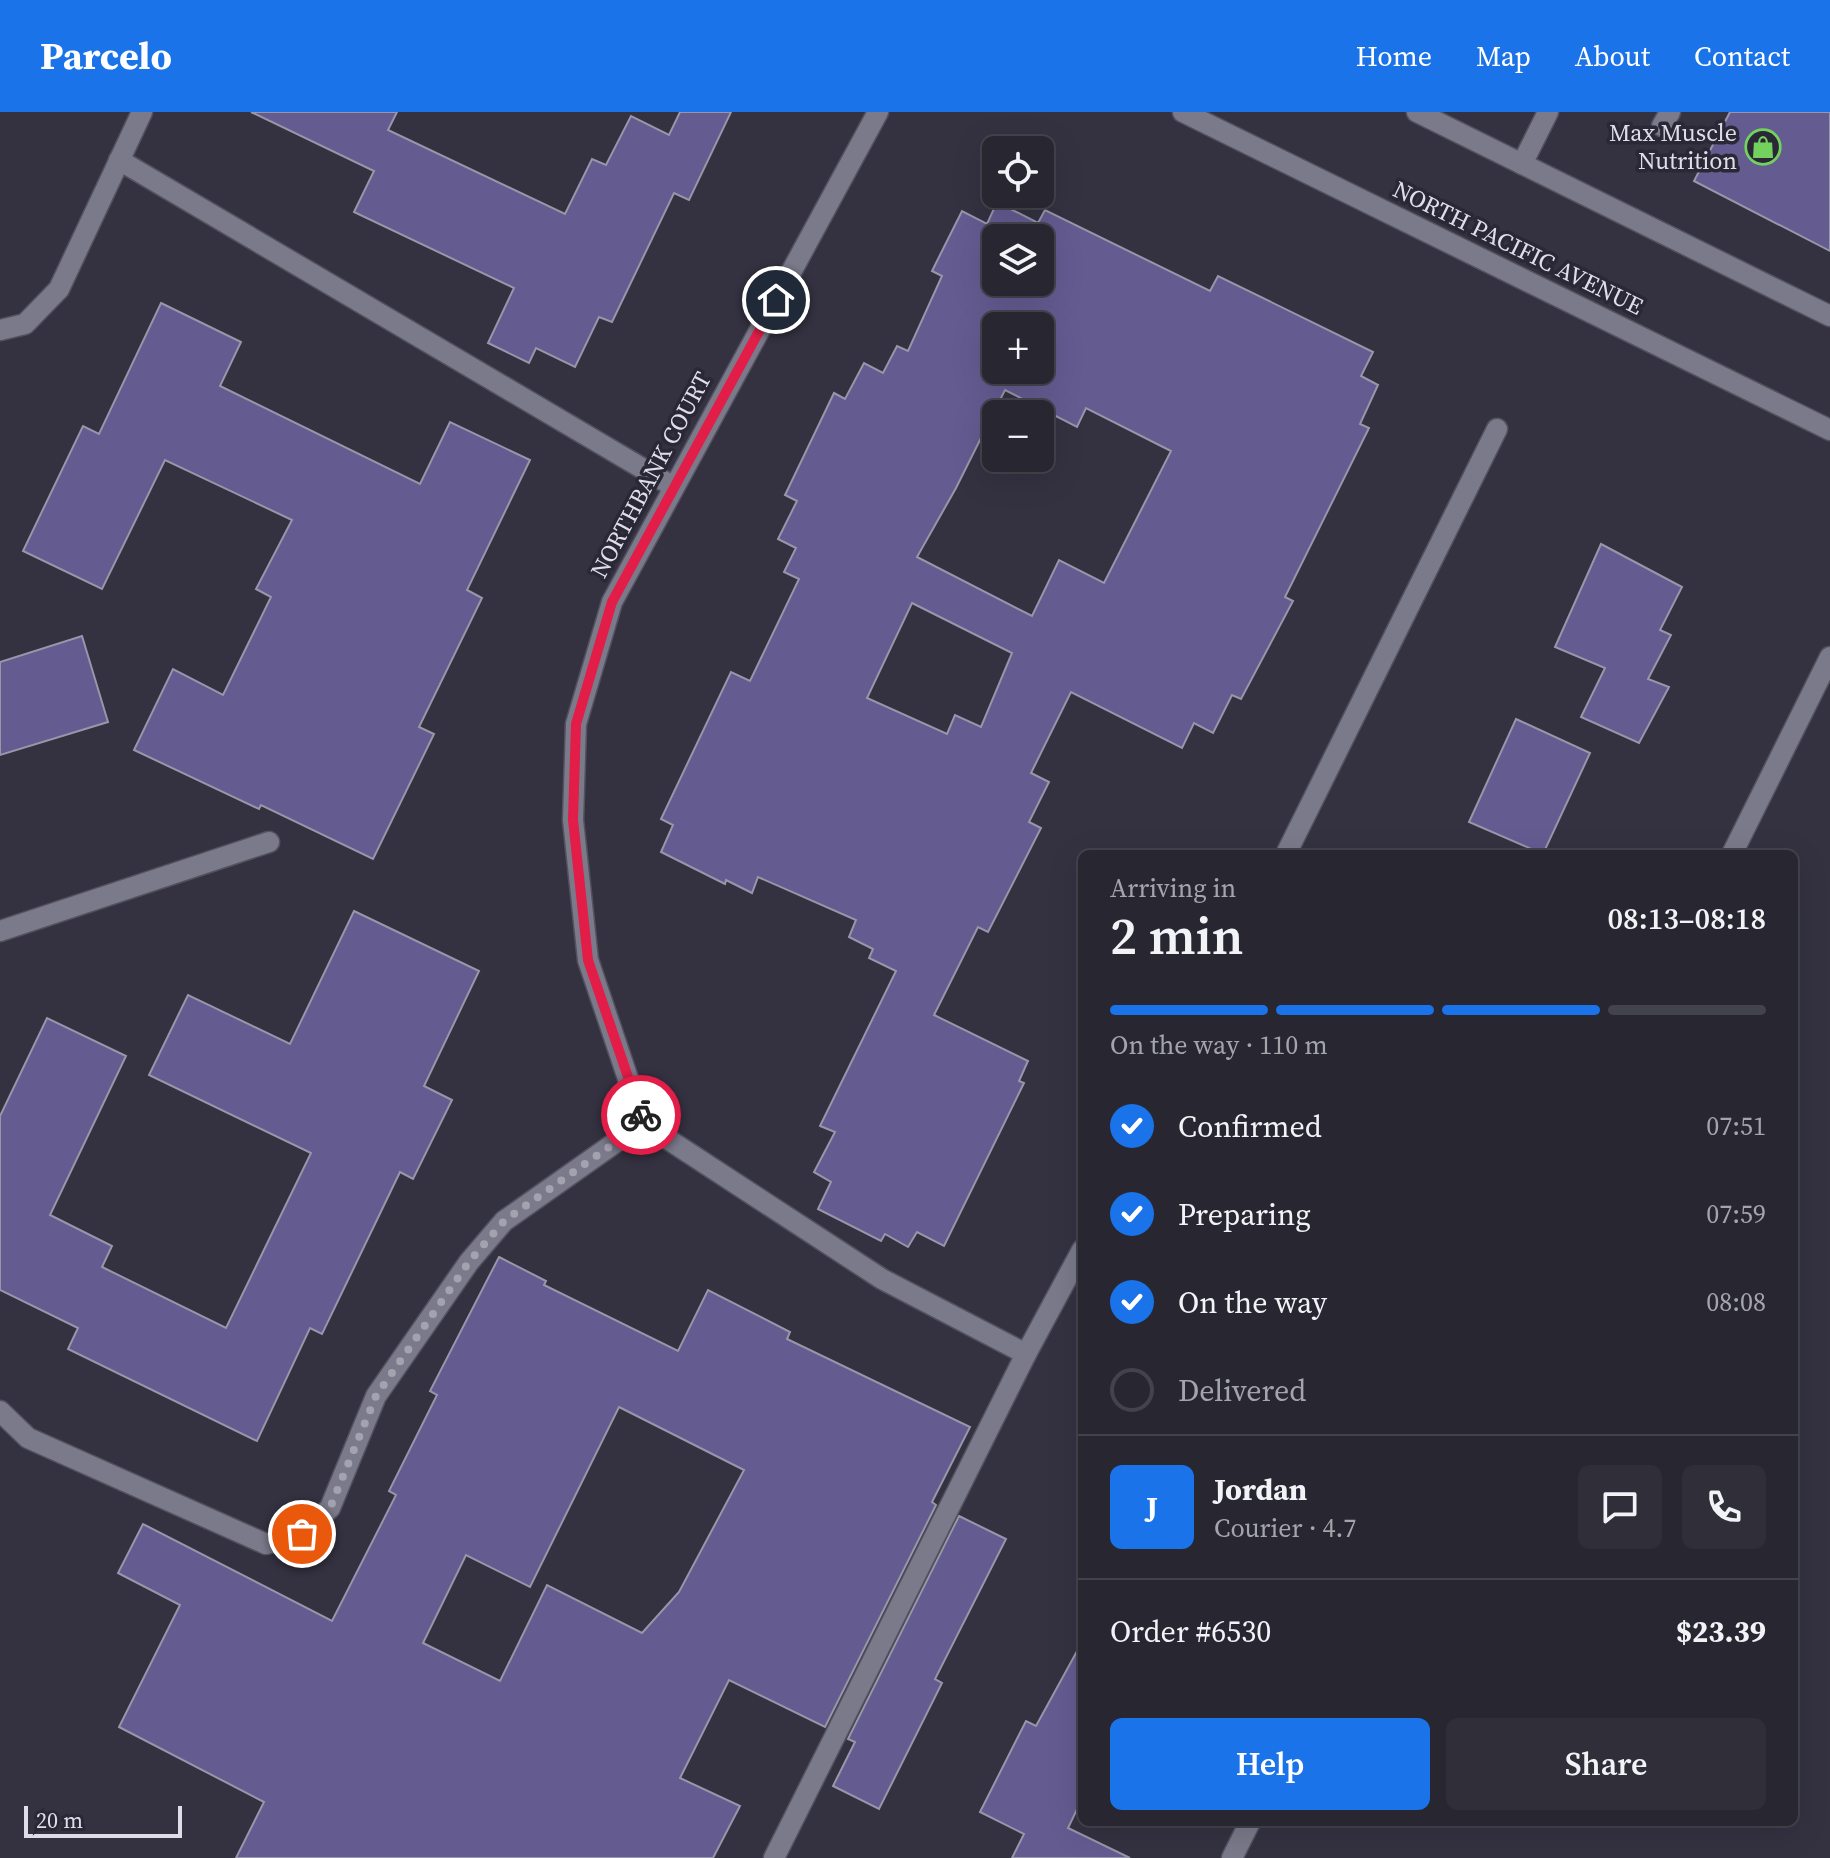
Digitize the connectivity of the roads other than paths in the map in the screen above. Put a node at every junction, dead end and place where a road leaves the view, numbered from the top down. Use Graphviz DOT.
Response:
graph roads {
  1 [pos="142,112"];
  2 [pos="878,112"];
  3 [pos="1183,112"];
  4 [pos="1417,112"];
  5 [pos="1548,112"];
  6 [pos="119,160"];
  7 [pos="1522,164"];
  8 [pos="1830,316"];
  9 [pos="0,330"];
  10 [pos="1497,429"];
  11 [pos="1830,430"];
  12 [pos="674,487"];
  13 [pos="1830,657"];
  14 [pos="269,842"];
  15 [pos="1288,850"];
  16 [pos="1734,850"];
  17 [pos="0,931"];
  18 [pos="643,1123"];
  19 [pos="1078,1257"];
  20 [pos="1026,1354"];
  21 [pos="0,1411"];
  22 [pos="1248,1826"];
  23 [pos="774,1858"];
  24 [pos="1232,1858"];
  1 -- 6 [label="street"];
  2 -- 12 [label="street, NORTHBANK COURT"];
  3 -- 11 [label="street, NORTH PACIFIC AVENUE"];
  4 -- 7 [label="street"];
  5 -- 7 [label="street"];
  6 -- 9 [label="street"];
  6 -- 12 [label="street"];
  7 -- 8 [label="street"];
  10 -- 15 [label="street"];
  12 -- 18 [label="street, NORTHBANK COURT"];
  13 -- 16 [label="street"];
  14 -- 17 [label="street"];
  18 -- 20 [label="street"];
  18 -- 21 [label="street"];
  19 -- 20 [label="street"];
  20 -- 23 [label="street"];
  22 -- 24 [label="street"];
}
